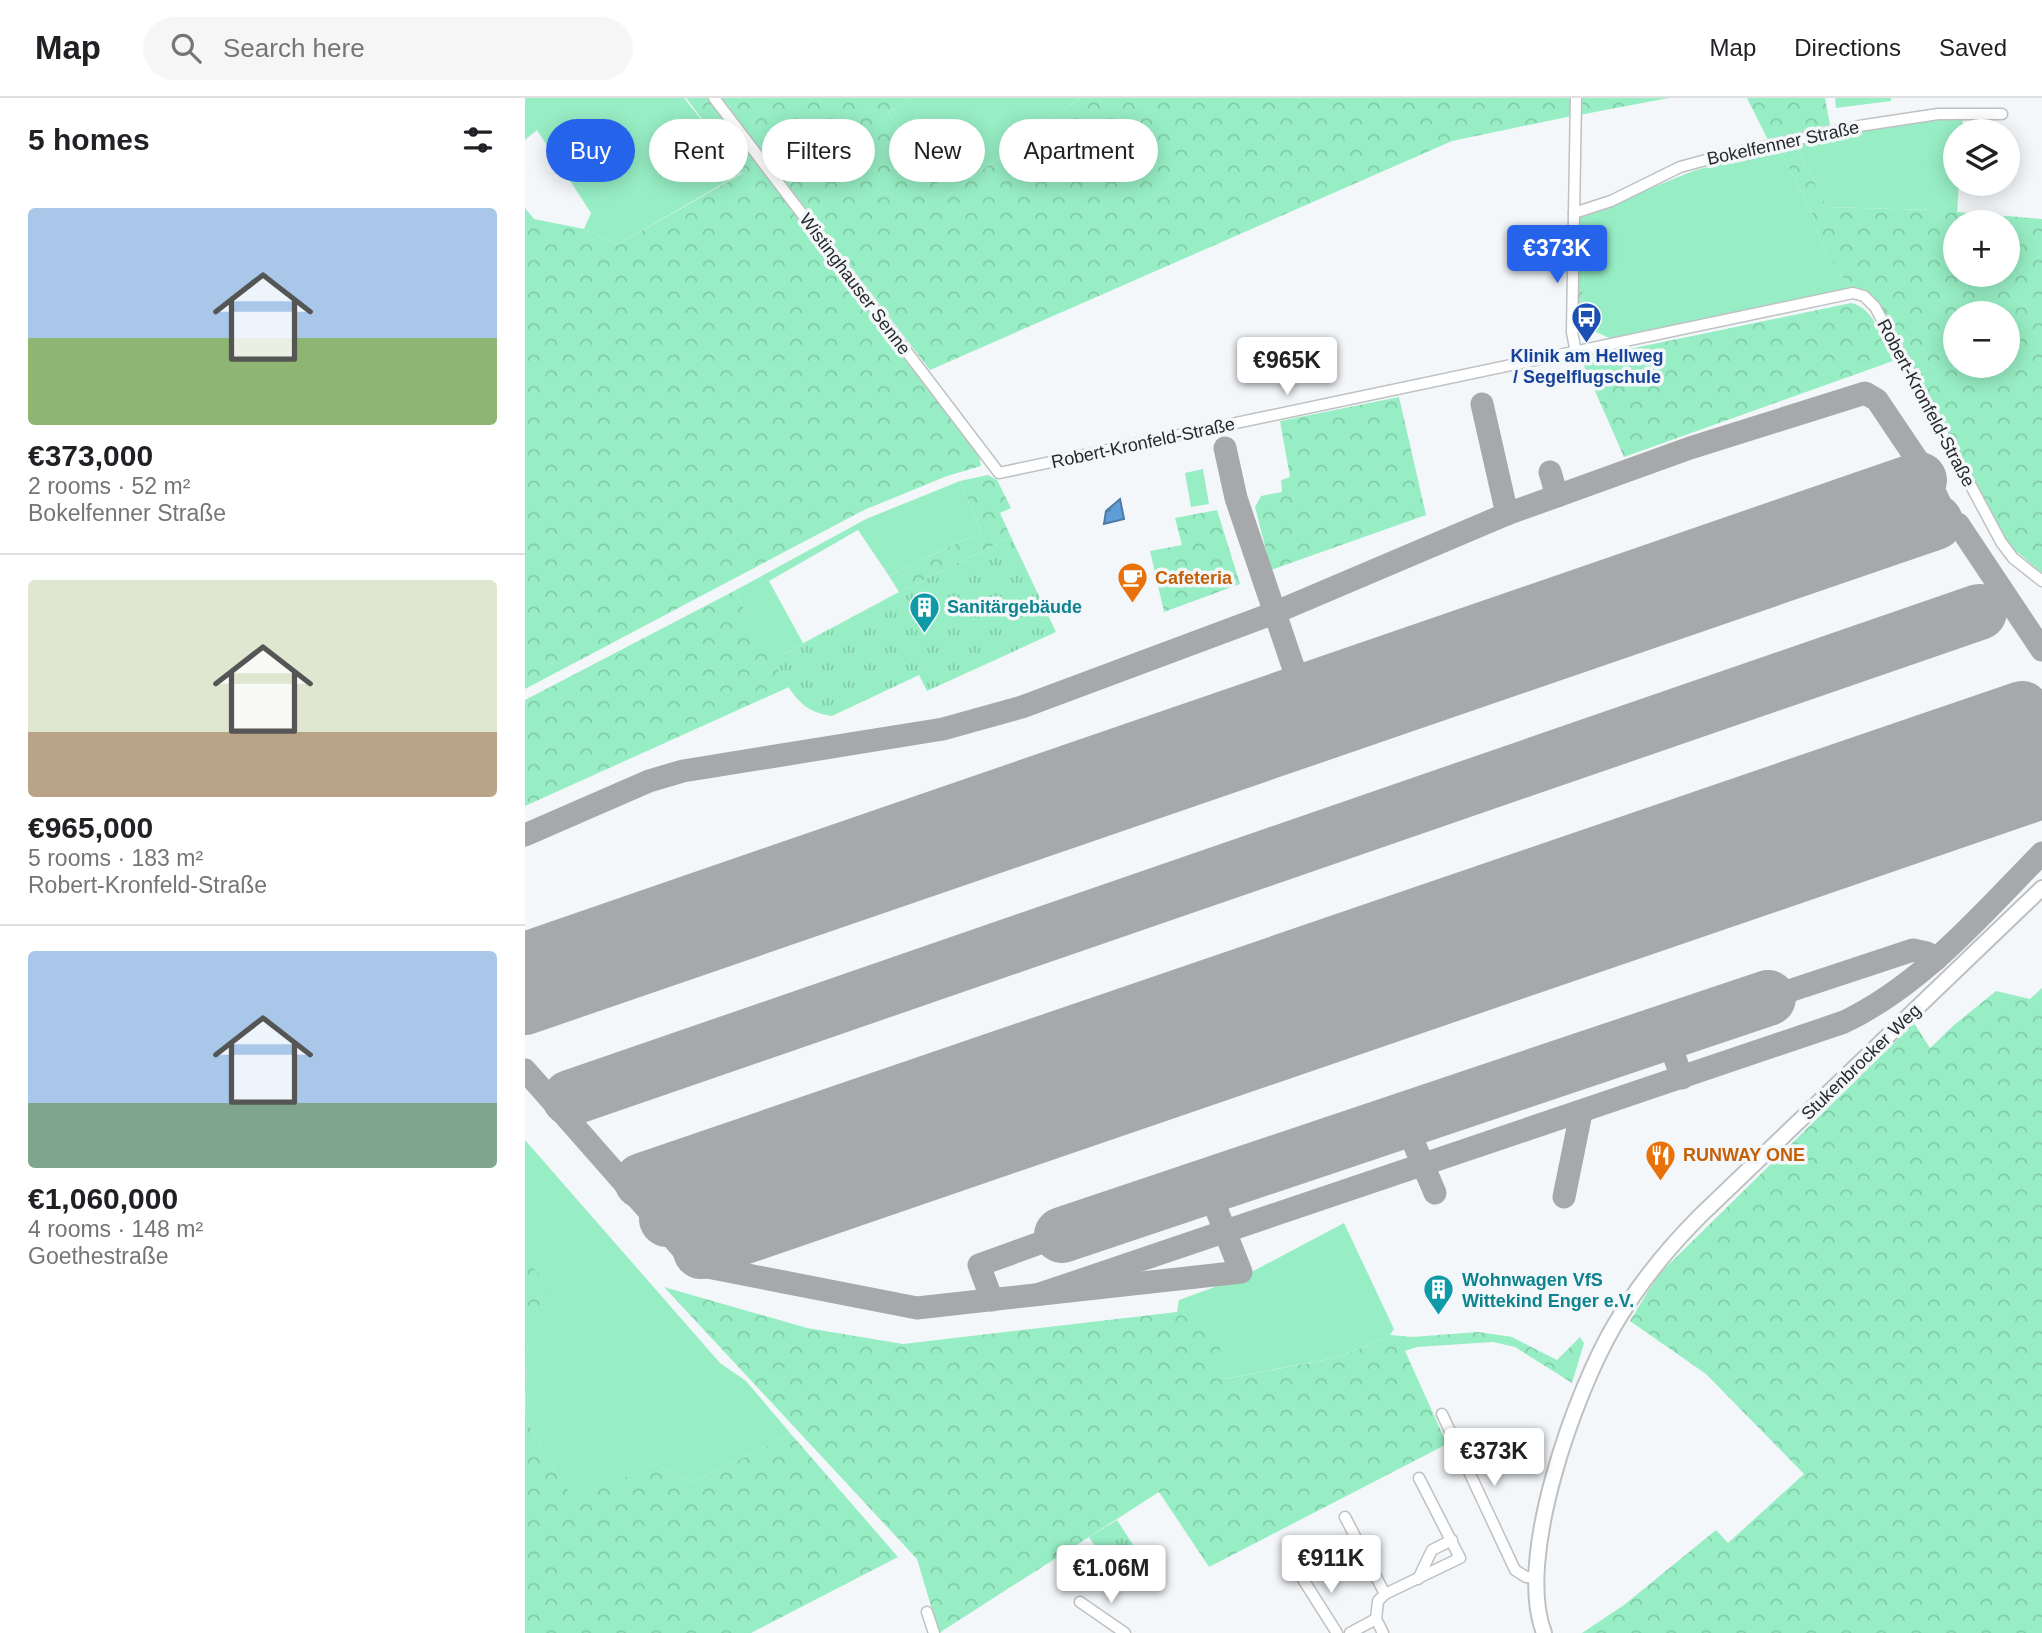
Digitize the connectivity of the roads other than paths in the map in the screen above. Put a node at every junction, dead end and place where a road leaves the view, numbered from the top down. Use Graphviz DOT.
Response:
graph roads {
  1 [pos="714,98"];
  2 [pos="1576,98"];
  3 [pos="2002,114"];
  4 [pos="1574,213"];
  5 [pos="1576,353"];
  6 [pos="995,471"];
  7 [pos="2042,581"];
  8 [pos="2042,888"];
  9 [pos="1442,1414"];
  10 [pos="1419,1478"];
  11 [pos="1345,1517"];
  12 [pos="1452,1540"];
  13 [pos="1299,1573"];
  14 [pos="1536,1577"];
  15 [pos="1418,1579"];
  16 [pos="1385,1594"];
  17 [pos="1080,1602"];
  18 [pos="927,1612"];
  19 [pos="1376,1619"];
  20 [pos="934,1633"];
  21 [pos="1125,1633"];
  22 [pos="1337,1633"];
  23 [pos="1350,1633"];
  24 [pos="1383,1633"];
  25 [pos="1544,1633"];
  1 -- 6 [label="street, Wistinghauser Senne"];
  2 -- 4 [label="street"];
  3 -- 4 [label="street, Bokelfenner Straße"];
  4 -- 5 [label="street"];
  5 -- 6 [label="street, Robert-Kronfeld-Straße"];
  5 -- 7 [label="street, Robert-Kronfeld-Straße"];
  8 -- 14 [label="street, Stukenbrocker Weg"];
  9 -- 14 [label="street"];
  10 -- 12 [label="street"];
  11 -- 16 [label="street"];
  12 -- 15 [label="street"];
  12 -- 15 [label="street"];
  13 -- 22 [label="street"];
  14 -- 25 [label="street, Stukenbrocker Weg"];
  15 -- 16 [label="street"];
  16 -- 19 [label="street"];
  17 -- 21 [label="street"];
  18 -- 20 [label="street"];
  19 -- 23 [label="street"];
  19 -- 24 [label="street"];
}
